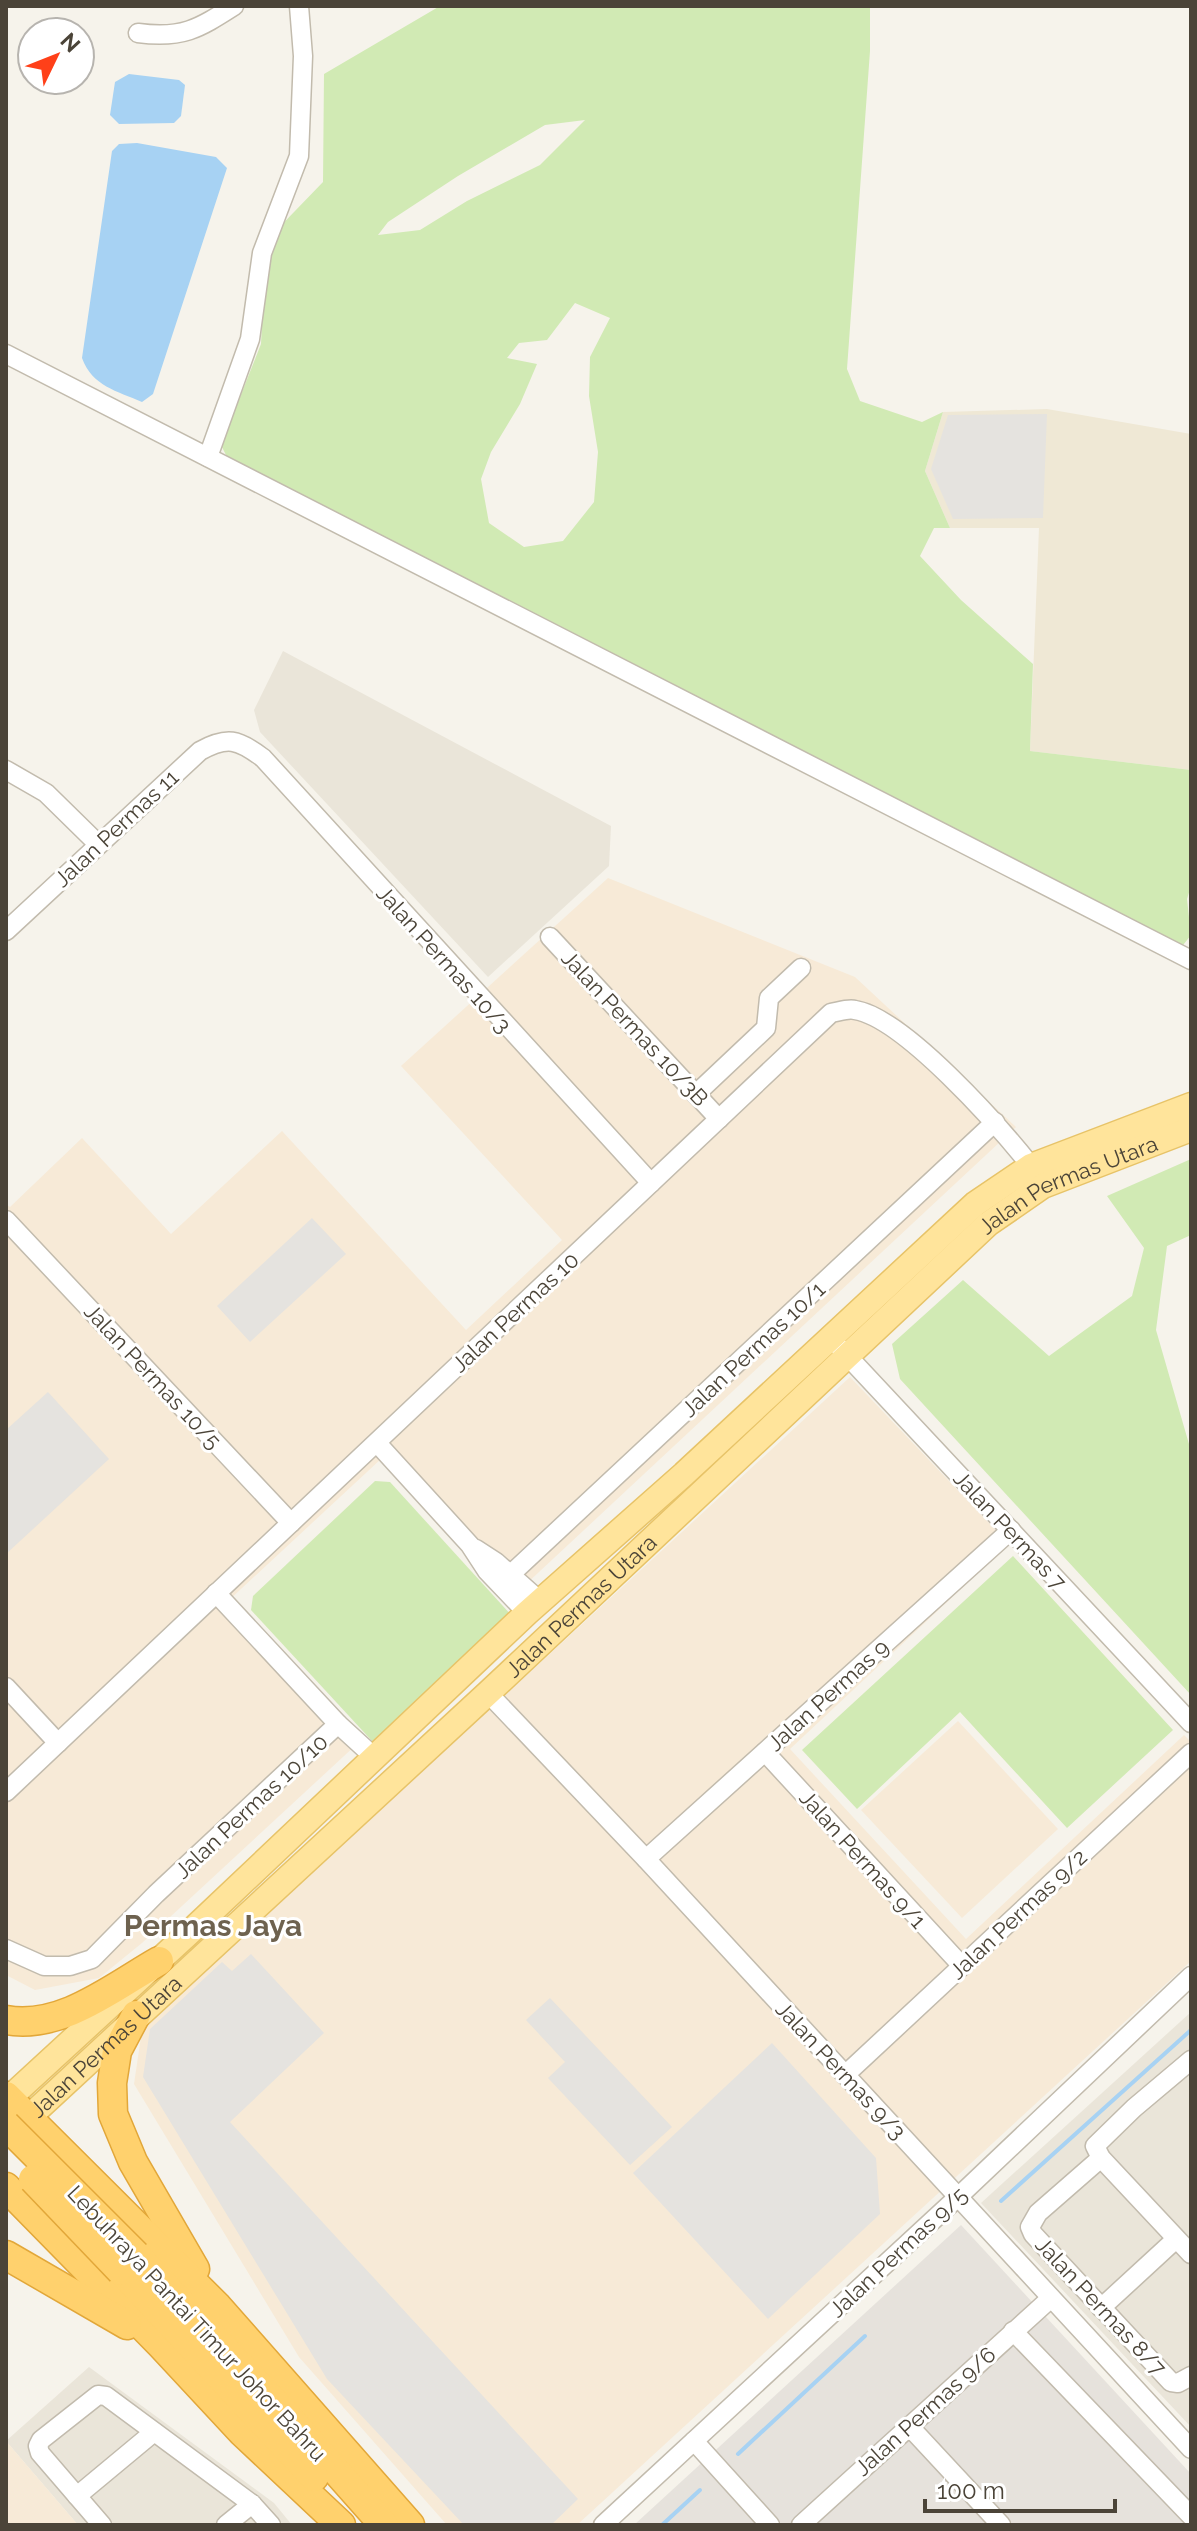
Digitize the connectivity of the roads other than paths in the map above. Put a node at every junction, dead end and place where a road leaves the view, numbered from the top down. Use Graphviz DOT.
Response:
graph roads {
  1 [pos="234,6"];
  2 [pos="299,6"];
  3 [pos="138,33"];
  4 [pos="6,354"];
  5 [pos="208,457"];
  6 [pos="233,742"];
  7 [pos="6,770"];
  8 [pos="79,823"];
  9 [pos="119,824"];
  10 [pos="98,844"];
  11 [pos="75,865"];
  12 [pos="6,931"];
  13 [pos="550,937"];
  14 [pos="1191,960"];
  15 [pos="801,968"];
  16 [pos="696,1094"];
  17 [pos="1191,1105"];
  18 [pos="719,1119"];
  19 [pos="995,1122"];
  20 [pos="1191,1129"];
  21 [pos="1031,1166"];
  22 [pos="651,1183"];
  23 [pos="9,1229"];
  24 [pos="829,1337"];
  25 [pos="847,1355"];
  26 [pos="377,1443"];
  27 [pos="684,1474"];
  28 [pos="703,1492"];
  29 [pos="291,1523"];
  30 [pos="1011,1530"];
  31 [pos="470,1545"];
  32 [pos="510,1575"];
  33 [pos="216,1593"];
  34 [pos="533,1607"];
  35 [pos="6,1687"];
  36 [pos="488,1693"];
  37 [pos="1191,1723"];
  38 [pos="338,1724"];
  39 [pos="58,1743"];
  40 [pos="765,1752"];
  41 [pos="1191,1753"];
  42 [pos="373,1756"];
  43 [pos="6,1792"];
  44 [pos="646,1859"];
  45 [pos="6,1949"];
  46 [pos="159,1961"];
  47 [pos="962,1966"];
  48 [pos="1191,1976"];
  49 [pos="136,2015"];
  50 [pos="6,2020"];
  51 [pos="1184,2067"];
  52 [pos="845,2075"];
  53 [pos="1191,2088"];
  54 [pos="11,2108"];
  55 [pos="6,2138"];
  56 [pos="1098,2152"];
  57 [pos="6,2153"];
  58 [pos="79,2169"];
  59 [pos="6,2187"];
  60 [pos="958,2197"];
  61 [pos="32,2213"];
  62 [pos="1176,2239"];
  63 [pos="1191,2254"];
  64 [pos="6,2255"];
  65 [pos="128,2263"];
  66 [pos="1051,2298"];
  67 [pos="217,2306"];
  68 [pos="1101,2308"];
  69 [pos="1013,2331"];
  70 [pos="162,2346"];
  71 [pos="1184,2380"];
  72 [pos="909,2426"];
  73 [pos="154,2432"];
  74 [pos="242,2432"];
  75 [pos="694,2441"];
  76 [pos="1191,2449"];
  77 [pos="77,2496"];
  78 [pos="252,2504"];
  79 [pos="1191,2516"];
  80 [pos="102,2525"];
  81 [pos="226,2525"];
  82 [pos="271,2525"];
  83 [pos="327,2525"];
  84 [pos="341,2525"];
  85 [pos="358,2525"];
  86 [pos="384,2525"];
  87 [pos="410,2525"];
  88 [pos="603,2525"];
  89 [pos="770,2525"];
  90 [pos="801,2525"];
  91 [pos="1001,2525"];
  1 -- 3 [label="street"];
  2 -- 5 [label="street"];
  4 -- 5 [label="street"];
  5 -- 14 [label="street"];
  6 -- 9 [label="street, Jalan Permas 11"];
  6 -- 22 [label="street, Jalan Permas 10/3"];
  7 -- 8 [label="street"];
  8 -- 9 [label="street"];
  8 -- 10 [label="street"];
  8 -- 11 [label="street"];
  9 -- 10 [label="street, Jalan Permas 11"];
  10 -- 11 [label="street, Jalan Permas 11"];
  11 -- 12 [label="street, Jalan Permas 11"];
  13 -- 16 [label="street, Jalan Permas 10/3B"];
  15 -- 16 [label="street"];
  16 -- 18 [label="street, Jalan Permas 10/3B"];
  17 -- 21 [label="main road, Jalan Permas Utara"];
  18 -- 19 [label="street, Jalan Permas 10"];
  18 -- 22 [label="street, Jalan Permas 10"];
  19 -- 21 [label="street, Jalan Permas 10"];
  19 -- 32 [label="street, Jalan Permas 10/1"];
  20 -- 25 [label="main road, Jalan Permas Utara"];
  21 -- 24 [label="main road, Jalan Permas Utara"];
  22 -- 26 [label="street, Jalan Permas 10"];
  23 -- 29 [label="street, Jalan Permas 10/5"];
  24 -- 25 [label="street, Jalan Permas 7"];
  24 -- 27 [label="main road, Jalan Permas Utara"];
  25 -- 28 [label="main road, Jalan Permas Utara"];
  25 -- 30 [label="street, Jalan Permas 7"];
  26 -- 29 [label="street, Jalan Permas 10"];
  26 -- 31 [label="street"];
  27 -- 28 [label="main road"];
  27 -- 34 [label="main road, Jalan Permas Utara"];
  28 -- 36 [label="main road, Jalan Permas Utara"];
  29 -- 33 [label="street, Jalan Permas 10"];
  30 -- 37 [label="street, Jalan Permas 7"];
  30 -- 40 [label="street, Jalan Permas 9"];
  31 -- 32 [label="street"];
  31 -- 34 [label="street"];
  32 -- 34 [label="street"];
  33 -- 38 [label="street"];
  33 -- 39 [label="street, Jalan Permas 10"];
  34 -- 42 [label="main road, Jalan Permas Utara"];
  35 -- 39 [label="street"];
  36 -- 44 [label="street, Jalan Permas 9/3"];
  36 -- 49 [label="main road, Jalan Permas Utara"];
  38 -- 42 [label="street"];
  38 -- 45 [label="street, Jalan Permas 10/10"];
  39 -- 43 [label="street, Jalan Permas 10"];
  40 -- 44 [label="street, Jalan Permas 9"];
  40 -- 47 [label="street, Jalan Permas 9/1"];
  41 -- 47 [label="street, Jalan Permas 9/2"];
  42 -- 46 [label="main road, Jalan Permas Utara"];
  44 -- 52 [label="street, Jalan Permas 9/3"];
  46 -- 50 [label="highway"];
  46 -- 54 [label="main road, Jalan Permas Utara"];
  47 -- 52 [label="street, Jalan Permas 9/2"];
  48 -- 60 [label="street, Jalan Permas 9/5"];
  49 -- 54 [label="main road, Jalan Permas Utara"];
  49 -- 67 [label="highway"];
  51 -- 53 [label="street"];
  51 -- 56 [label="street"];
  52 -- 60 [label="street, Jalan Permas 9/3"];
  54 -- 55 [label="main road, Jalan Permas Utara"];
  54 -- 58 [label="highway"];
  54 -- 65 [label="highway, Lebuhraya Pantai Timur Johor Bahru, bridge"];
  56 -- 62 [label="street"];
  56 -- 68 [label="street, Jalan Permas 8/7"];
  57 -- 65 [label="highway, Lebuhraya Pantai Timur Johor Bahru, bridge"];
  58 -- 61 [label="highway"];
  58 -- 67 [label="highway"];
  59 -- 61 [label="highway"];
  60 -- 66 [label="street, Jalan Permas 9/3"];
  60 -- 75 [label="street, Jalan Permas 9/5"];
  61 -- 70 [label="highway"];
  62 -- 63 [label="street"];
  62 -- 68 [label="street"];
  64 -- 70 [label="highway"];
  65 -- 85 [label="highway, Lebuhraya Pantai Timur Johor Bahru"];
  65 -- 86 [label="highway, Lebuhraya Pantai Timur Johor Bahru"];
  66 -- 69 [label="street, Jalan Permas 9/6"];
  66 -- 76 [label="street, Jalan Permas 9/3"];
  67 -- 87 [label="highway"];
  68 -- 71 [label="street, Jalan Permas 8/7"];
  69 -- 72 [label="street, Jalan Permas 9/6"];
  69 -- 79 [label="street"];
  70 -- 74 [label="highway"];
  72 -- 90 [label="street, Jalan Permas 9/6"];
  72 -- 91 [label="street"];
  73 -- 77 [label="street"];
  73 -- 77 [label="street"];
  73 -- 78 [label="street"];
  74 -- 83 [label="highway"];
  74 -- 84 [label="highway"];
  75 -- 88 [label="street, Jalan Permas 9/5"];
  75 -- 89 [label="street"];
  77 -- 80 [label="street"];
  78 -- 81 [label="street"];
  78 -- 82 [label="street"];
}
